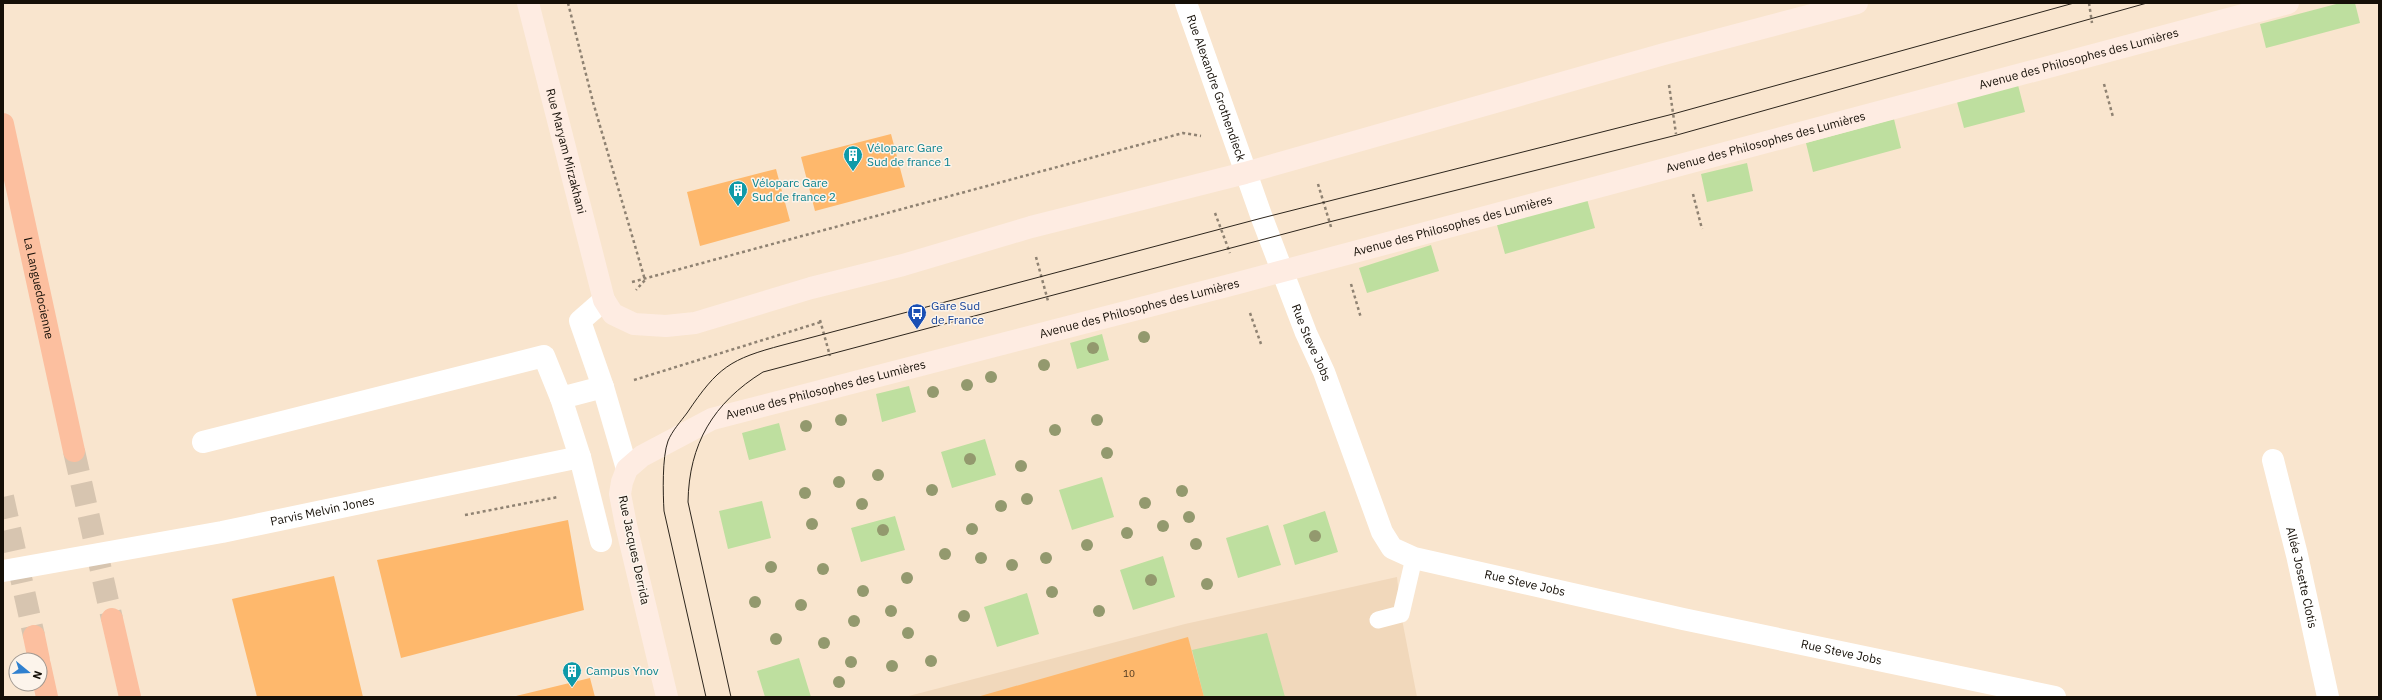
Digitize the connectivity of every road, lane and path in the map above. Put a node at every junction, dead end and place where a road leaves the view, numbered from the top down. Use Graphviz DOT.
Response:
graph roads {
  1 [pos="528,3"];
  2 [pos="1186,3"];
  3 [pos="1857,3"];
  4 [pos="2288,3"];
  5 [pos="3,124"];
  6 [pos="1236,142"];
  7 [pos="1245,172"];
  8 [pos="1031,227"];
  9 [pos="1282,270"];
  10 [pos="811,288"];
  11 [pos="603,294"];
  12 [pos="821,322"];
  13 [pos="1057,330"];
  14 [pos="632,381"];
  15 [pos="839,385"];
  16 [pos="603,387"];
  17 [pos="561,398"];
  18 [pos="203,442"];
  19 [pos="74,451"];
  20 [pos="580,457"];
  21 [pos="2273,460"];
  22 [pos="627,469"];
  23 [pos="601,541"];
  24 [pos="1414,558"];
  25 [pos="3,571"];
  26 [pos="112,619"];
  27 [pos="1378,620"];
  28 [pos="34,636"];
  29 [pos="37,652"];
  30 [pos="130,697"];
  31 [pos="667,697"];
  32 [pos="2055,697"];
  33 [pos="2328,697"];
  1 -- 11 [label="street, Rue Maryam Mirzakhani"];
  2 -- 6 [label="street, Rue Alexandre Grothendieck"];
  3 -- 7 [label="street"];
  4 -- 9 [label="street, Avenue des Philosophes des Lumières"];
  5 -- 19 [label="highway, La Languedocienne"];
  6 -- 7 [label="street, Rue Alexandre Grothendieck"];
  6 -- 11 [label="path"];
  7 -- 8 [label="street"];
  7 -- 9 [label="street, Rue Steve Jobs"];
  8 -- 10 [label="street"];
  8 -- 13 [label="path"];
  9 -- 13 [label="street, Avenue des Philosophes des Lumières"];
  9 -- 24 [label="street, Rue Steve Jobs"];
  10 -- 11 [label="street"];
  10 -- 12 [label="path"];
  11 -- 16 [label="street"];
  12 -- 14 [label="path"];
  12 -- 15 [label="path"];
  13 -- 15 [label="street, Avenue des Philosophes des Lumières"];
  15 -- 22 [label="street, Avenue des Philosophes des Lumières"];
  16 -- 17 [label="street"];
  16 -- 22 [label="street"];
  17 -- 18 [label="street"];
  17 -- 20 [label="street"];
  20 -- 23 [label="street"];
  20 -- 25 [label="street, Parvis Melvin Jones"];
  21 -- 33 [label="street, Allée Josette Clotis"];
  22 -- 31 [label="street, Rue Jacques Derrida"];
  24 -- 27 [label="lane"];
  24 -- 32 [label="street, Rue Steve Jobs"];
  26 -- 30 [label="highway"];
  28 -- 29 [label="highway"];
}
